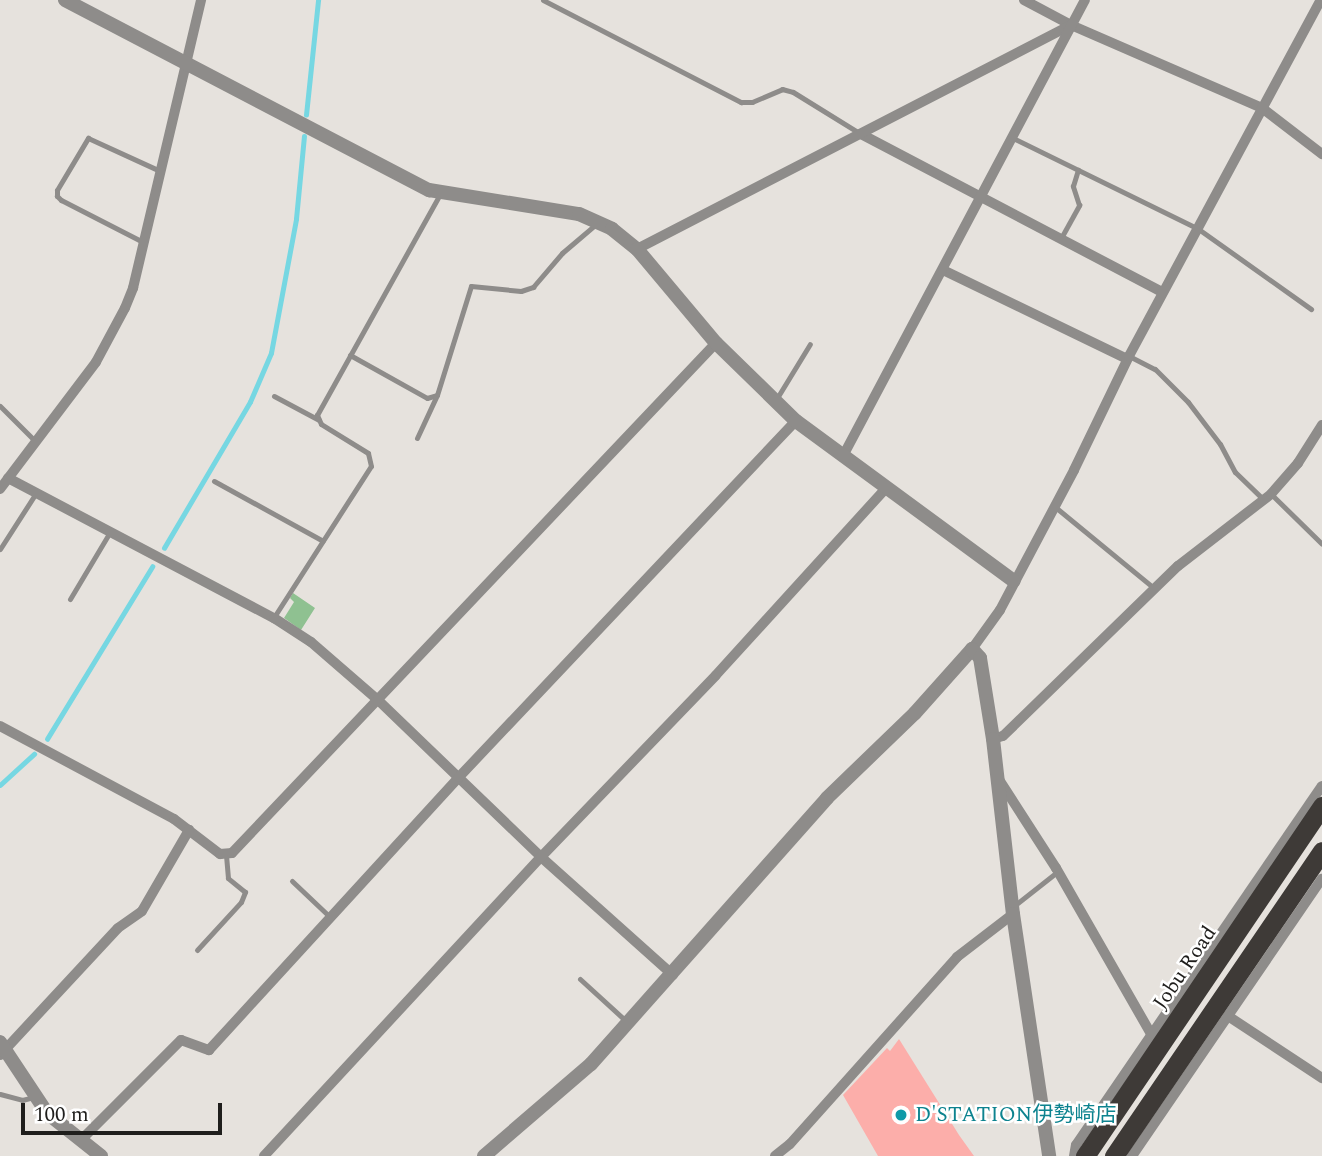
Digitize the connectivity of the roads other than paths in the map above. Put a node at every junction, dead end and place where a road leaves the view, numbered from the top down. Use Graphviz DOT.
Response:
graph roads {
  1 [pos="65,0"];
  2 [pos="201,0"];
  3 [pos="543,0"];
  4 [pos="1024,0"];
  5 [pos="1085,0"];
  6 [pos="1321,2"];
  7 [pos="1071,25"];
  8 [pos="187,64"];
  9 [pos="1262,108"];
  10 [pos="861,134"];
  11 [pos="1013,138"];
  12 [pos="1322,154"];
  13 [pos="1078,170"];
  14 [pos="160,171"];
  15 [pos="440,194"];
  16 [pos="982,198"];
  17 [pos="598,223"];
  18 [pos="1197,228"];
  19 [pos="1061,239"];
  20 [pos="144,242"];
  21 [pos="637,248"];
  22 [pos="943,270"];
  23 [pos="1163,292"];
  24 [pos="1311,309"];
  25 [pos="716,343"];
  26 [pos="810,344"];
  27 [pos="350,355"];
  28 [pos="1128,357"];
  29 [pos="437,395"];
  30 [pos="274,396"];
  31 [pos="775,401"];
  32 [pos="0,406"];
  33 [pos="319,420"];
  34 [pos="796,421"];
  35 [pos="1322,425"];
  36 [pos="417,438"];
  37 [pos="36,442"];
  38 [pos="843,456"];
  39 [pos="8,478"];
  40 [pos="214,481"];
  41 [pos="0,489"];
  42 [pos="885,489"];
  43 [pos="36,493"];
  44 [pos="1268,497"];
  45 [pos="1054,506"];
  46 [pos="110,532"];
  47 [pos="323,541"];
  48 [pos="1322,544"];
  49 [pos="0,549"];
  50 [pos="1014,580"];
  51 [pos="1154,588"];
  52 [pos="70,599"];
  53 [pos="274,618"];
  54 [pos="972,649"];
  55 [pos="379,701"];
  56 [pos="0,726"];
  57 [pos="993,739"];
  58 [pos="458,777"];
  59 [pos="998,778"];
  60 [pos="1322,786"];
  61 [pos="1322,806"];
  62 [pos="189,830"];
  63 [pos="1322,850"];
  64 [pos="226,856"];
  65 [pos="541,857"];
  66 [pos="1058,871"];
  67 [pos="1322,879"];
  68 [pos="292,881"];
  69 [pos="1013,910"];
  70 [pos="330,917"];
  71 [pos="197,950"];
  72 [pos="673,975"];
  73 [pos="580,979"];
  74 [pos="1228,1016"];
  75 [pos="628,1023"];
  76 [pos="1217,1032"];
  77 [pos="1150,1034"];
  78 [pos="1192,1040"];
  79 [pos="1,1049"];
  80 [pos="1322,1077"];
  81 [pos="0,1094"];
  82 [pos="34,1097"];
  83 [pos="80,1141"];
  84 [pos="101,1156"];
  85 [pos="264,1156"];
  86 [pos="484,1156"];
  87 [pos="775,1156"];
  88 [pos="1049,1156"];
  89 [pos="1074,1156"];
  90 [pos="1085,1156"];
  91 [pos="1114,1156"];
  92 [pos="1132,1156"];
  1 -- 8 [label="street"];
  2 -- 8 [label="street"];
  3 -- 10 [label="lane"];
  4 -- 7 [label="street"];
  5 -- 7 [label="street"];
  6 -- 9 [label="street"];
  7 -- 9 [label="street"];
  7 -- 10 [label="street"];
  7 -- 11 [label="street"];
  8 -- 14 [label="street"];
  8 -- 15 [label="street"];
  9 -- 12 [label="street"];
  9 -- 18 [label="street"];
  10 -- 16 [label="street"];
  10 -- 21 [label="street"];
  11 -- 13 [label="lane"];
  11 -- 16 [label="street"];
  13 -- 18 [label="lane"];
  13 -- 19 [label="lane"];
  14 -- 20 [label="street"];
  14 -- 20 [label="lane"];
  15 -- 17 [label="street"];
  15 -- 27 [label="lane"];
  16 -- 19 [label="street"];
  16 -- 22 [label="street"];
  17 -- 21 [label="street"];
  17 -- 29 [label="lane"];
  18 -- 23 [label="street"];
  18 -- 24 [label="lane"];
  19 -- 23 [label="street"];
  20 -- 37 [label="street"];
  21 -- 25 [label="street"];
  22 -- 28 [label="street"];
  22 -- 38 [label="street"];
  23 -- 28 [label="street"];
  25 -- 31 [label="street"];
  25 -- 55 [label="street"];
  26 -- 31 [label="lane"];
  27 -- 29 [label="lane"];
  27 -- 33 [label="lane"];
  28 -- 44 [label="lane"];
  28 -- 45 [label="street"];
  29 -- 36 [label="lane"];
  30 -- 33 [label="lane"];
  31 -- 34 [label="street"];
  32 -- 37 [label="lane"];
  33 -- 47 [label="lane"];
  34 -- 38 [label="street"];
  34 -- 58 [label="street"];
  35 -- 44 [label="street"];
  37 -- 39 [label="street"];
  38 -- 42 [label="street"];
  39 -- 41 [label="street"];
  39 -- 43 [label="street"];
  40 -- 47 [label="lane"];
  42 -- 50 [label="street"];
  42 -- 65 [label="street"];
  43 -- 46 [label="street"];
  43 -- 49 [label="lane"];
  44 -- 48 [label="lane"];
  44 -- 51 [label="street"];
  45 -- 50 [label="street"];
  45 -- 51 [label="lane"];
  46 -- 52 [label="lane"];
  46 -- 53 [label="street"];
  47 -- 53 [label="lane"];
  50 -- 54 [label="street"];
  51 -- 57 [label="street"];
  53 -- 55 [label="street"];
  54 -- 57 [label="street"];
  54 -- 72 [label="street"];
  55 -- 58 [label="street"];
  55 -- 64 [label="street"];
  56 -- 62 [label="street"];
  57 -- 59 [label="street"];
  58 -- 65 [label="street"];
  58 -- 70 [label="street"];
  59 -- 66 [label="street"];
  59 -- 69 [label="street"];
  60 -- 77 [label="street"];
  61 -- 90 [label="highway, Jobu Road"];
  62 -- 64 [label="street"];
  62 -- 79 [label="street"];
  63 -- 78 [label="highway"];
  64 -- 71 [label="lane"];
  65 -- 72 [label="street"];
  65 -- 85 [label="street"];
  66 -- 69 [label="lane"];
  66 -- 77 [label="street"];
  67 -- 74 [label="street"];
  68 -- 70 [label="lane"];
  69 -- 87 [label="street"];
  69 -- 88 [label="street"];
  70 -- 83 [label="street"];
  72 -- 75 [label="street"];
  73 -- 75 [label="lane"];
  74 -- 76 [label="street"];
  74 -- 80 [label="street"];
  75 -- 86 [label="street"];
  76 -- 78 [label="street"];
  76 -- 92 [label="street"];
  77 -- 89 [label="street"];
  78 -- 91 [label="highway"];
  79 -- 82 [label="street"];
  81 -- 82 [label="lane"];
  82 -- 83 [label="street"];
  83 -- 84 [label="street"];
}
